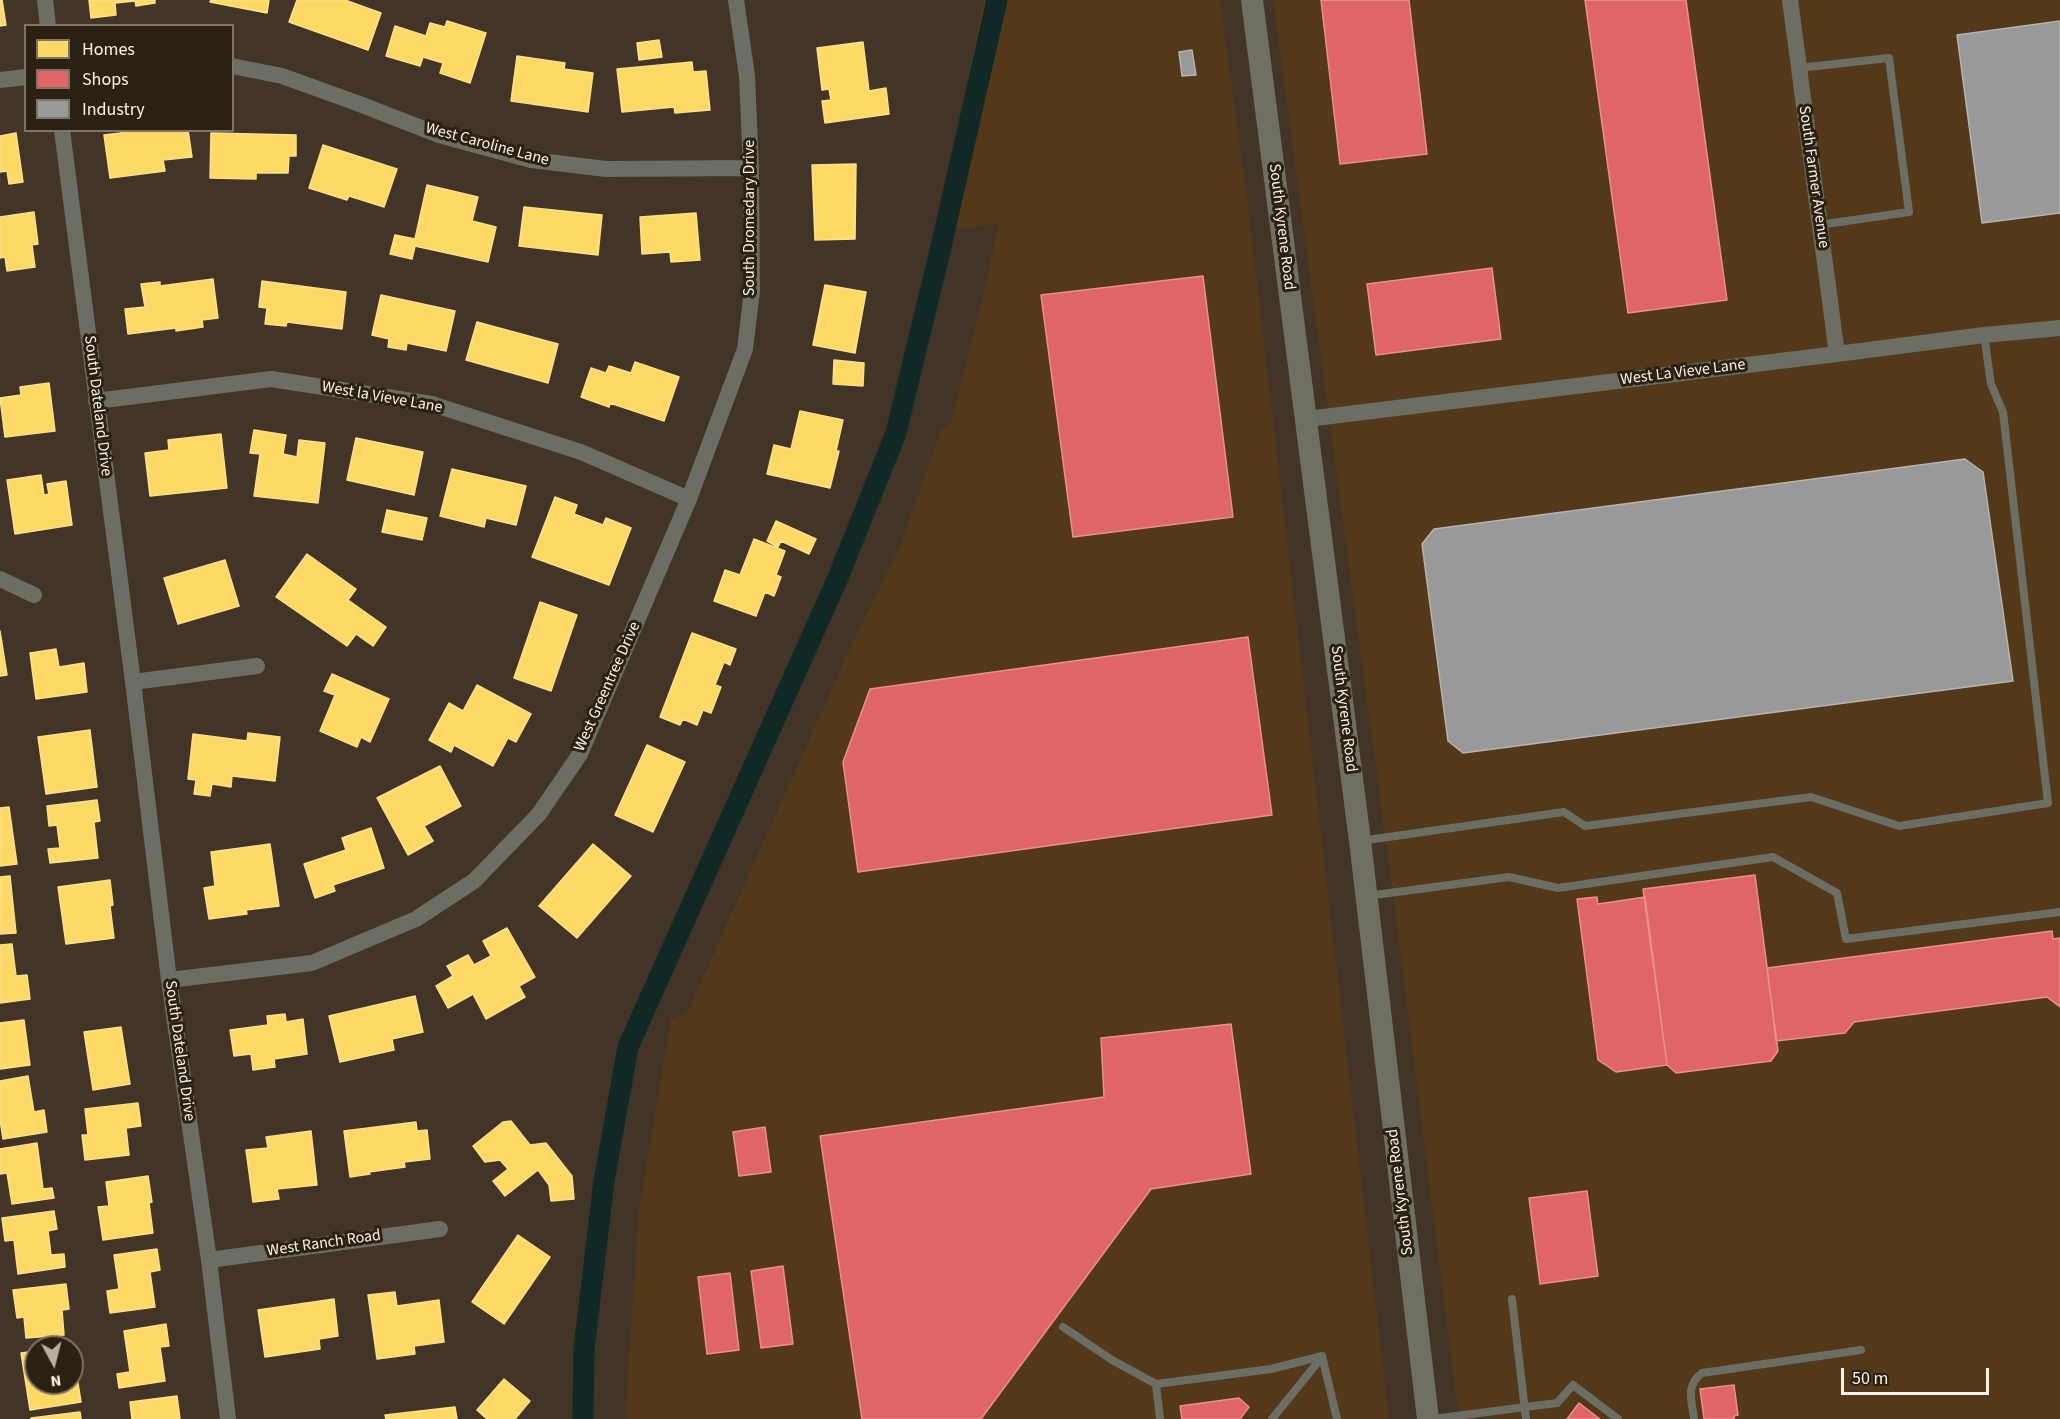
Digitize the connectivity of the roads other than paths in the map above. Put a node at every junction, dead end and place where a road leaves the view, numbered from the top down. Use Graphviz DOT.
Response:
graph roads {
  1 [pos="45,0"];
  2 [pos="736,0"];
  3 [pos="1252,0"];
  4 [pos="1790,0"];
  5 [pos="48,24"];
  6 [pos="234,66"];
  7 [pos="1799,68"];
  8 [pos="24,77"];
  9 [pos="0,81"];
  10 [pos="62,132"];
  11 [pos="751,168"];
  12 [pos="1820,225"];
  13 [pos="2060,328"];
  14 [pos="1984,335"];
  15 [pos="1837,354"];
  16 [pos="96,401"];
  17 [pos="1307,419"];
  18 [pos="689,499"];
  19 [pos="0,579"];
  20 [pos="34,595"];
  21 [pos="257,666"];
  22 [pos="133,682"];
  23 [pos="1360,841"];
  24 [pos="1367,896"];
  25 [pos="2060,912"];
  26 [pos="169,980"];
  27 [pos="440,1229"];
  28 [pos="208,1260"];
  29 [pos="1512,1299"];
  30 [pos="1063,1327"];
  31 [pos="1862,1350"];
  32 [pos="1322,1356"];
  33 [pos="1156,1384"];
  34 [pos="1524,1407"];
  35 [pos="228,1419"];
  36 [pos="1160,1419"];
  37 [pos="1272,1419"];
  38 [pos="1337,1419"];
  39 [pos="1428,1419"];
  40 [pos="1433,1419"];
  41 [pos="1526,1419"];
  42 [pos="1618,1419"];
  43 [pos="1694,1419"];
  1 -- 5 [label="street"];
  2 -- 11 [label="street, South Dromedary Drive"];
  3 -- 17 [label="main road, South Kyrene Road"];
  4 -- 7 [label="street, South Farmer Avenue"];
  6 -- 11 [label="street, West Caroline Lane"];
  7 -- 12 [label="street, South Farmer Avenue"];
  7 -- 12 [label="lane"];
  8 -- 9 [label="street"];
  10 -- 16 [label="street, South Dateland Drive"];
  11 -- 18 [label="street, South Dromedary Drive"];
  12 -- 15 [label="street, South Farmer Avenue"];
  13 -- 14 [label="street, West La Vieve Lane"];
  14 -- 15 [label="street, West La Vieve Lane"];
  14 -- 23 [label="lane"];
  15 -- 17 [label="street, West La Vieve Lane"];
  16 -- 18 [label="street, West la Vieve Lane"];
  16 -- 22 [label="street, South Dateland Drive"];
  17 -- 23 [label="main road, South Kyrene Road"];
  18 -- 26 [label="street, West Greentree Drive"];
  19 -- 20 [label="street"];
  21 -- 22 [label="street"];
  22 -- 26 [label="street, South Dateland Drive"];
  23 -- 24 [label="main road, South Kyrene Road"];
  24 -- 25 [label="lane"];
  24 -- 39 [label="main road, South Kyrene Road"];
  26 -- 28 [label="street, South Dateland Drive"];
  27 -- 28 [label="street, West Ranch Road"];
  28 -- 35 [label="street, South Dateland Drive"];
  29 -- 34 [label="lane"];
  30 -- 33 [label="lane"];
  31 -- 43 [label="lane"];
  32 -- 33 [label="lane"];
  32 -- 37 [label="lane"];
  32 -- 38 [label="lane"];
  33 -- 36 [label="lane"];
  34 -- 40 [label="lane"];
  34 -- 41 [label="lane"];
  34 -- 42 [label="lane"];
}
